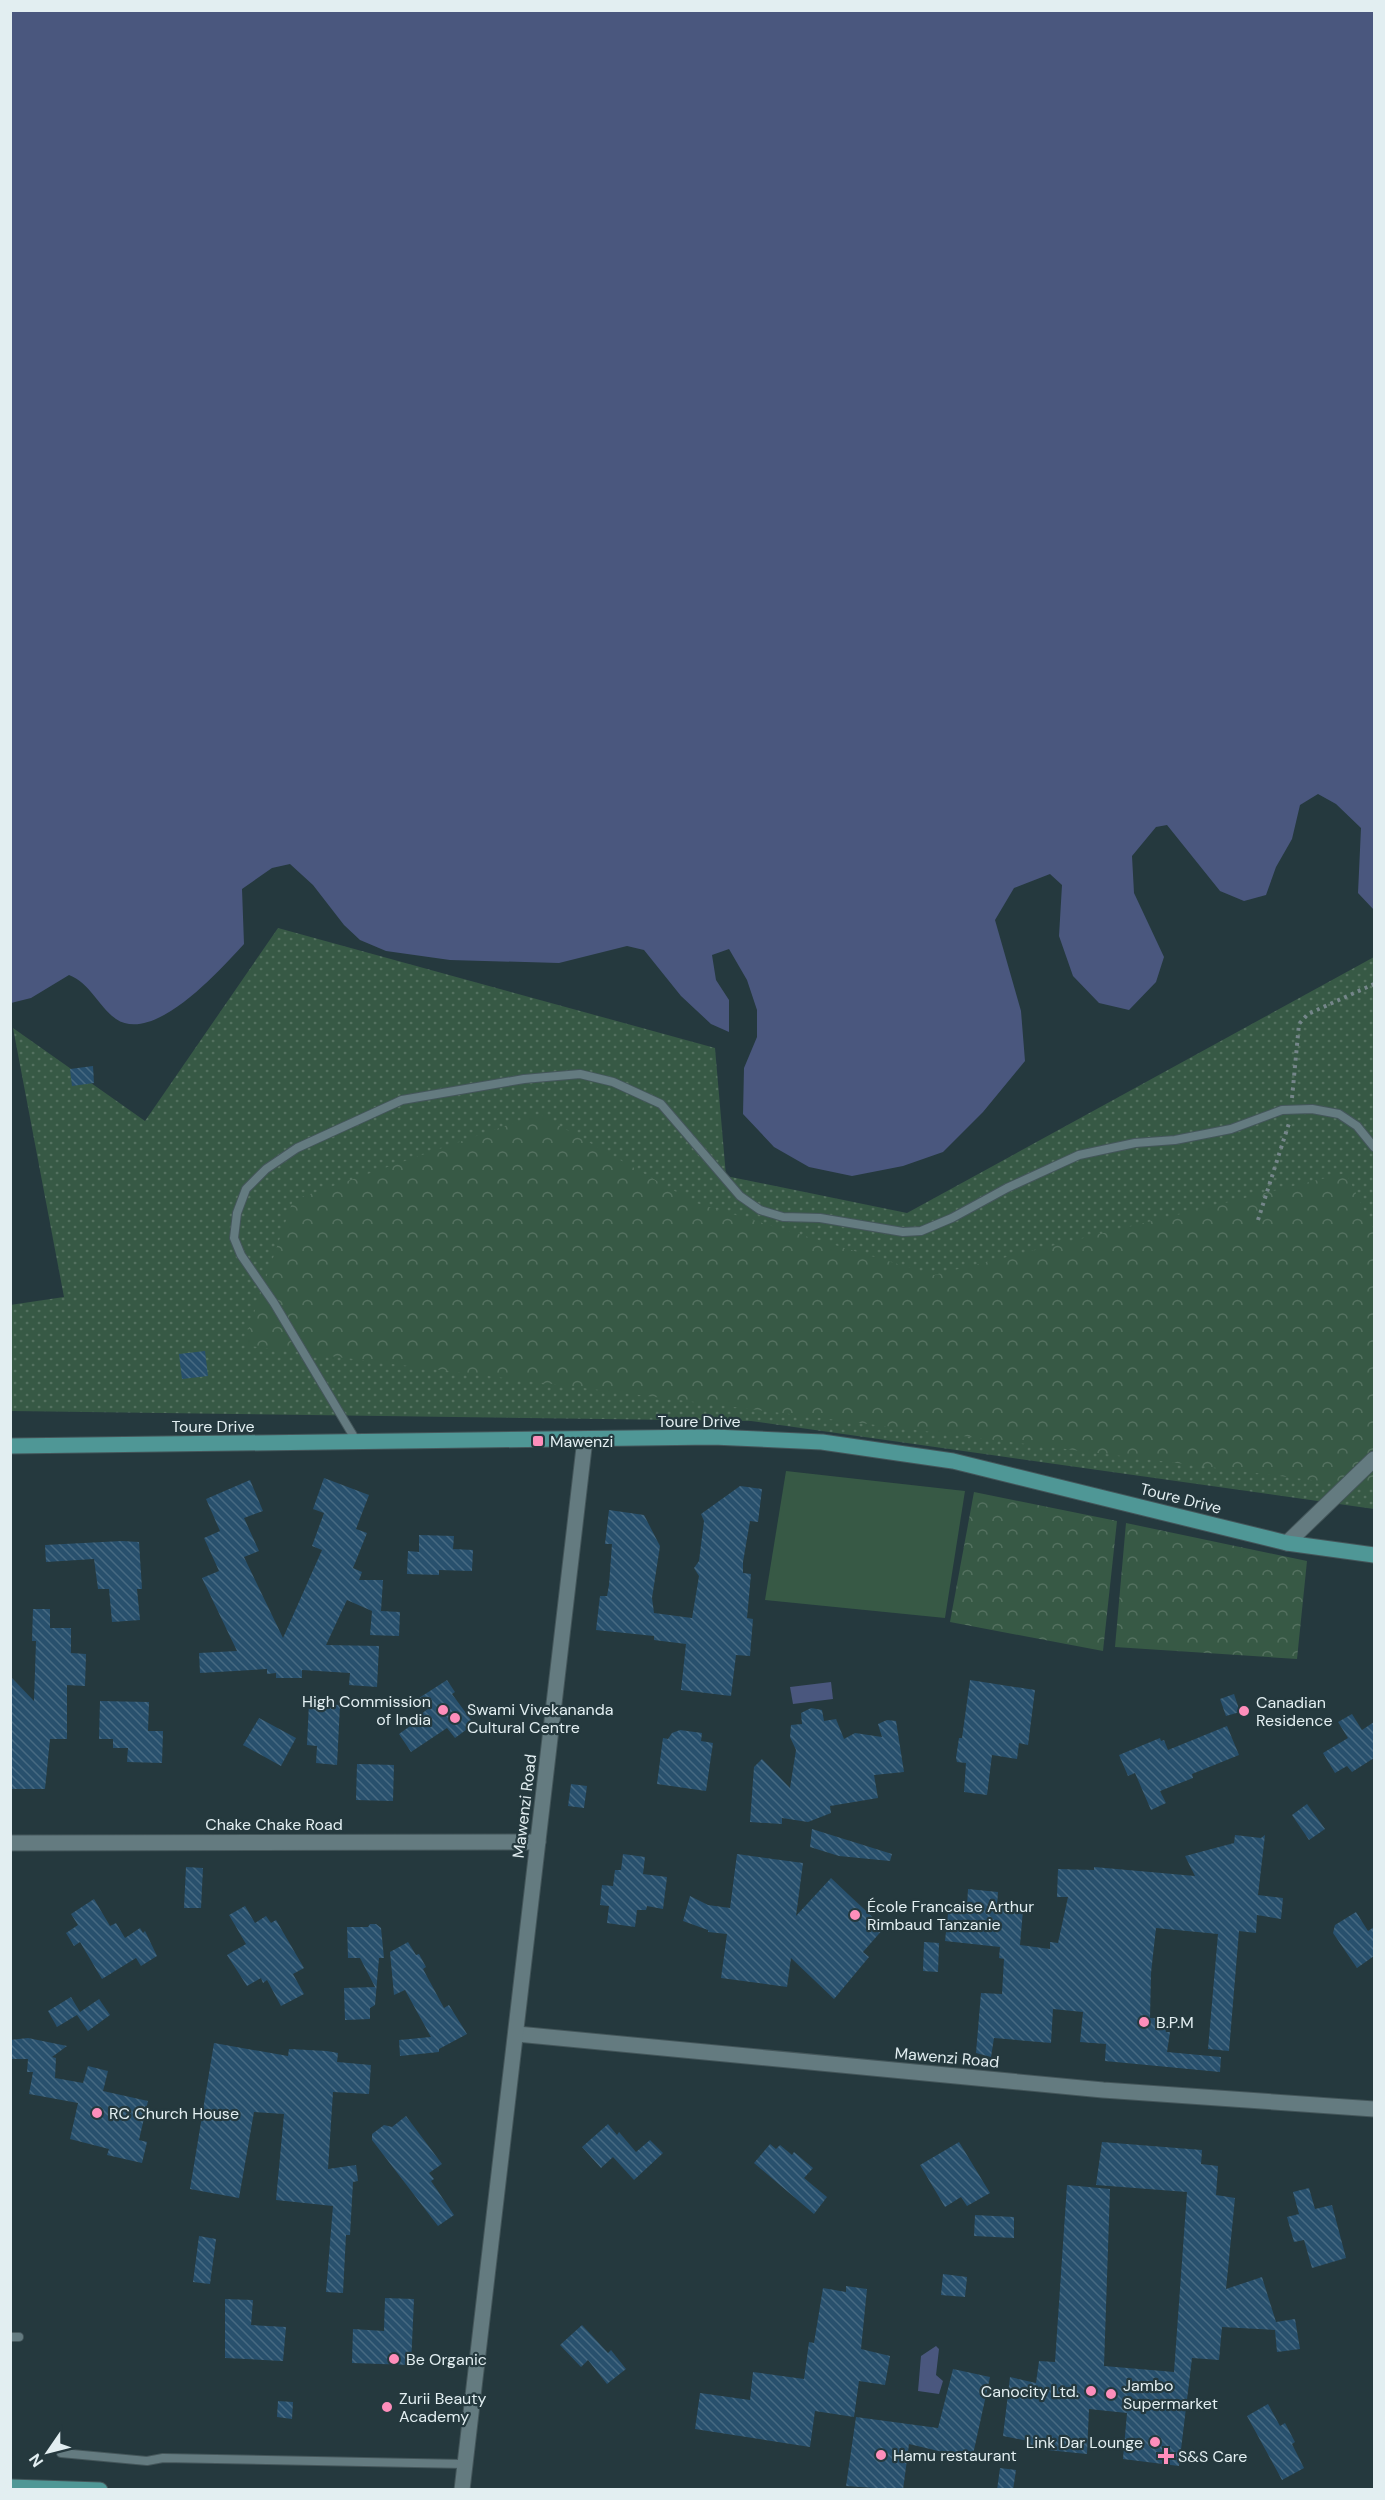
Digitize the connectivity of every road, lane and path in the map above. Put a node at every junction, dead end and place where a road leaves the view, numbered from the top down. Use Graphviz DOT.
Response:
graph roads {
  1 [pos="1374,984"];
  2 [pos="1292,1109"];
  3 [pos="1374,1147"];
  4 [pos="1258,1220"];
  5 [pos="585,1439"];
  6 [pos="358,1444"];
  7 [pos="10,1446"];
  8 [pos="1374,1460"];
  9 [pos="1287,1543"];
  10 [pos="1374,1555"];
  11 [pos="538,1842"];
  12 [pos="10,1843"];
  13 [pos="517,2034"];
  14 [pos="1374,2109"];
  15 [pos="61,2453"];
  16 [pos="464,2464"];
  17 [pos="10,2487"];
  18 [pos="100,2490"];
  19 [pos="462,2490"];
  1 -- 2 [label="path"];
  2 -- 3 [label="lane"];
  2 -- 4 [label="path"];
  2 -- 6 [label="lane"];
  5 -- 6 [label="street, Toure Drive"];
  5 -- 9 [label="street, Toure Drive"];
  5 -- 11 [label="street, Mawenzi Road"];
  6 -- 7 [label="street, Toure Drive"];
  8 -- 9 [label="street"];
  9 -- 10 [label="street, Toure Drive"];
  11 -- 12 [label="street, Chake Chake Road"];
  11 -- 13 [label="street, Mawenzi Road"];
  13 -- 14 [label="street, Mawenzi Road"];
  13 -- 16 [label="street, Mawenzi Road"];
  15 -- 16 [label="lane"];
  16 -- 19 [label="street, Mawenzi Road"];
  17 -- 18 [label="street"];
}
